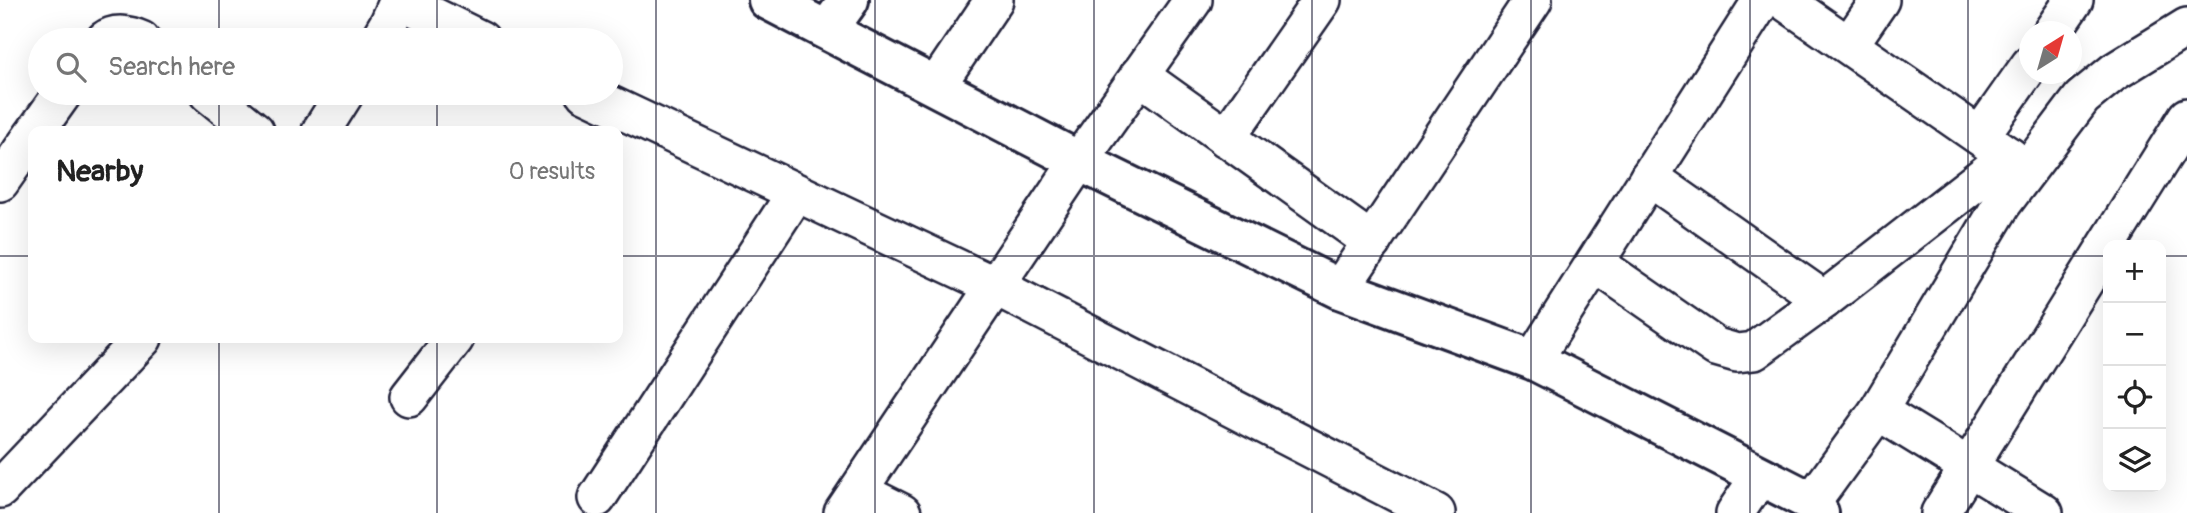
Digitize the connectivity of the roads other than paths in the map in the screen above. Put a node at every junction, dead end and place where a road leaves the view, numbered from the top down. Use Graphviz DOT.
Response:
graph roads {
  1 [pos="399,0"];
  2 [pos="768,0"];
  3 [pos="994,0"];
  4 [pos="1193,0"];
  5 [pos="1322,0"];
  6 [pos="1533,0"];
  7 [pos="1762,0"];
  8 [pos="1783,0"];
  9 [pos="1880,0"];
  10 [pos="2074,0"];
  11 [pos="838,15"];
  12 [pos="2060,21"];
  13 [pos="2187,27"];
  14 [pos="386,28"];
  15 [pos="456,28"];
  16 [pos="1849,45"];
  17 [pos="1139,75"];
  18 [pos="2024,84"];
  19 [pos="936,86"];
  20 [pos="55,105"];
  21 [pos="223,105"];
  22 [pos="337,105"];
  23 [pos="600,105"];
  24 [pos="2187,117"];
  25 [pos="619,122"];
  26 [pos="40,126"];
  27 [pos="249,126"];
  28 [pos="324,126"];
  29 [pos="1226,138"];
  30 [pos="28,143"];
  31 [pos="2005,154"];
  32 [pos="1079,161"];
  33 [pos="1649,177"];
  34 [pos="0,182"];
  35 [pos="796,193"];
  36 [pos="1372,242"];
  37 [pos="1595,263"];
  38 [pos="995,286"];
  39 [pos="1340,289"];
  40 [pos="1824,300"];
  41 [pos="139,343"];
  42 [pos="451,343"];
  43 [pos="1533,360"];
  44 [pos="410,397"];
  45 [pos="1878,411"];
  46 [pos="1968,468"];
  47 [pos="1760,475"];
  48 [pos="0,489"];
  49 [pos="597,498"];
  50 [pos="850,502"];
  51 [pos="1816,507"];
  52 [pos="902,513"];
  53 [pos="1436,513"];
  54 [pos="1735,513"];
  55 [pos="1940,513"];
  56 [pos="2045,513"];
  1 -- 14 [label="street"];
  1 -- 15 [label="street"];
  2 -- 11 [label="street"];
  3 -- 19 [label="street"];
  4 -- 17 [label="street"];
  5 -- 29 [label="street"];
  6 -- 36 [label="street"];
  7 -- 33 [label="street"];
  8 -- 16 [label="street"];
  9 -- 16 [label="street"];
  10 -- 12 [label="street"];
  11 -- 19 [label="street"];
  13 -- 31 [label="street"];
  16 -- 31 [label="street"];
  17 -- 29 [label="street"];
  17 -- 32 [label="street"];
  18 -- 31 [label="street"];
  19 -- 32 [label="street"];
  20 -- 26 [label="street"];
  21 -- 27 [label="street"];
  22 -- 28 [label="street"];
  23 -- 25 [label="street"];
  24 -- 46 [label="street"];
  25 -- 35 [label="street"];
  29 -- 36 [label="street"];
  30 -- 34 [label="street"];
  31 -- 40 [label="street"];
  31 -- 45 [label="street"];
  32 -- 38 [label="street"];
  32 -- 39 [label="street"];
  33 -- 37 [label="street"];
  33 -- 40 [label="street"];
  35 -- 38 [label="street"];
  35 -- 49 [label="street"];
  36 -- 39 [label="street"];
  37 -- 40 [label="street"];
  37 -- 43 [label="street"];
  38 -- 50 [label="street"];
  38 -- 53 [label="street"];
  39 -- 43 [label="street"];
  41 -- 48 [label="street"];
  42 -- 44 [label="street"];
  43 -- 47 [label="street"];
  45 -- 46 [label="street"];
  45 -- 51 [label="street"];
  46 -- 55 [label="street"];
  46 -- 56 [label="street"];
  47 -- 51 [label="street"];
  47 -- 54 [label="street"];
  50 -- 52 [label="street"];
}
